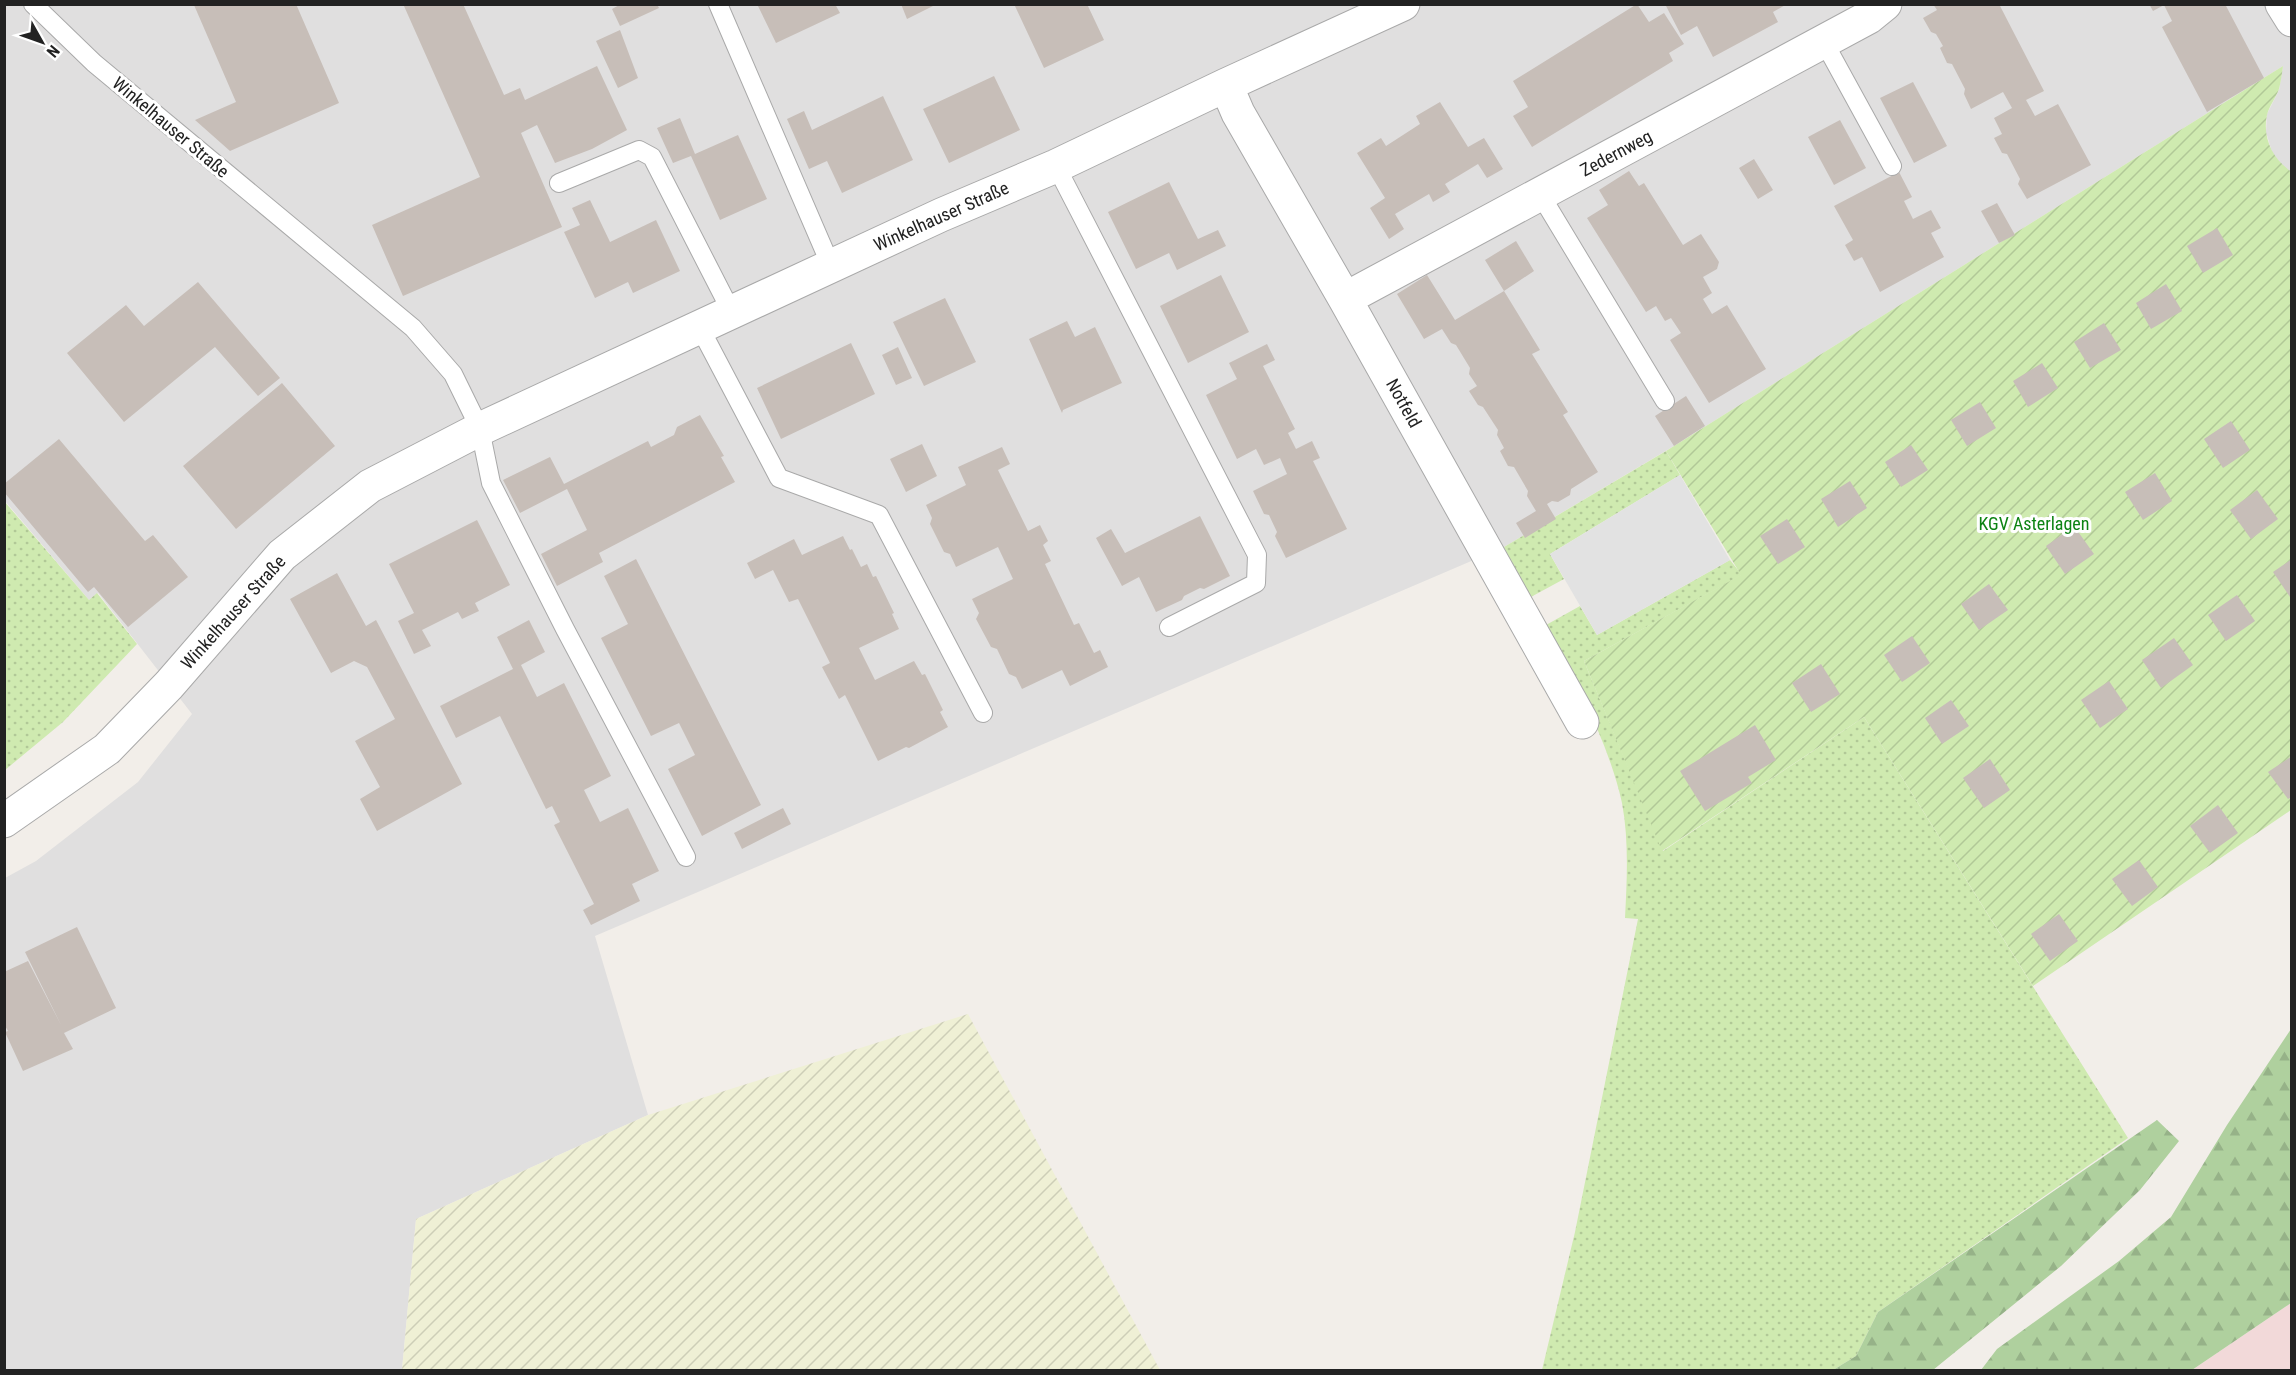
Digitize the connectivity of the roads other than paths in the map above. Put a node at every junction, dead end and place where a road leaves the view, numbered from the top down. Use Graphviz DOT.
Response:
graph roads {
  1 [pos="33,4"];
  2 [pos="717,4"];
  3 [pos="1403,4"];
  4 [pos="1885,4"];
  5 [pos="2282,4"];
  6 [pos="2292,20"];
  7 [pos="1824,42"];
  8 [pos="1226,85"];
  9 [pos="1056,166"];
  10 [pos="1892,166"];
  11 [pos="558,183"];
  12 [pos="1540,194"];
  13 [pos="831,266"];
  14 [pos="1345,299"];
  15 [pos="732,313"];
  16 [pos="700,328"];
  17 [pos="1665,401"];
  18 [pos="480,429"];
  19 [pos="1169,627"];
  20 [pos="983,713"];
  21 [pos="1582,722"];
  22 [pos="4,821"];
  23 [pos="686,857"];
  1 -- 18 [label="lane, Winkelhauser Straße"];
  2 -- 13 [label="lane"];
  3 -- 8 [label="street, Winkelhauser Straße"];
  4 -- 7 [label="street, Zedernweg"];
  5 -- 6 [label="street"];
  7 -- 10 [label="lane"];
  7 -- 12 [label="street, Zedernweg"];
  8 -- 9 [label="street, Winkelhauser Straße"];
  8 -- 14 [label="street, Notfeld"];
  9 -- 13 [label="street, Winkelhauser Straße"];
  9 -- 19 [label="lane"];
  11 -- 15 [label="lane"];
  12 -- 14 [label="street, Zedernweg"];
  12 -- 17 [label="lane"];
  13 -- 15 [label="street, Winkelhauser Straße"];
  14 -- 21 [label="street, Notfeld"];
  15 -- 16 [label="street, Winkelhauser Straße"];
  16 -- 18 [label="street, Winkelhauser Straße"];
  16 -- 20 [label="lane"];
  18 -- 22 [label="street, Winkelhauser Straße"];
  18 -- 23 [label="lane, Winkelhauser Straße"];
}
